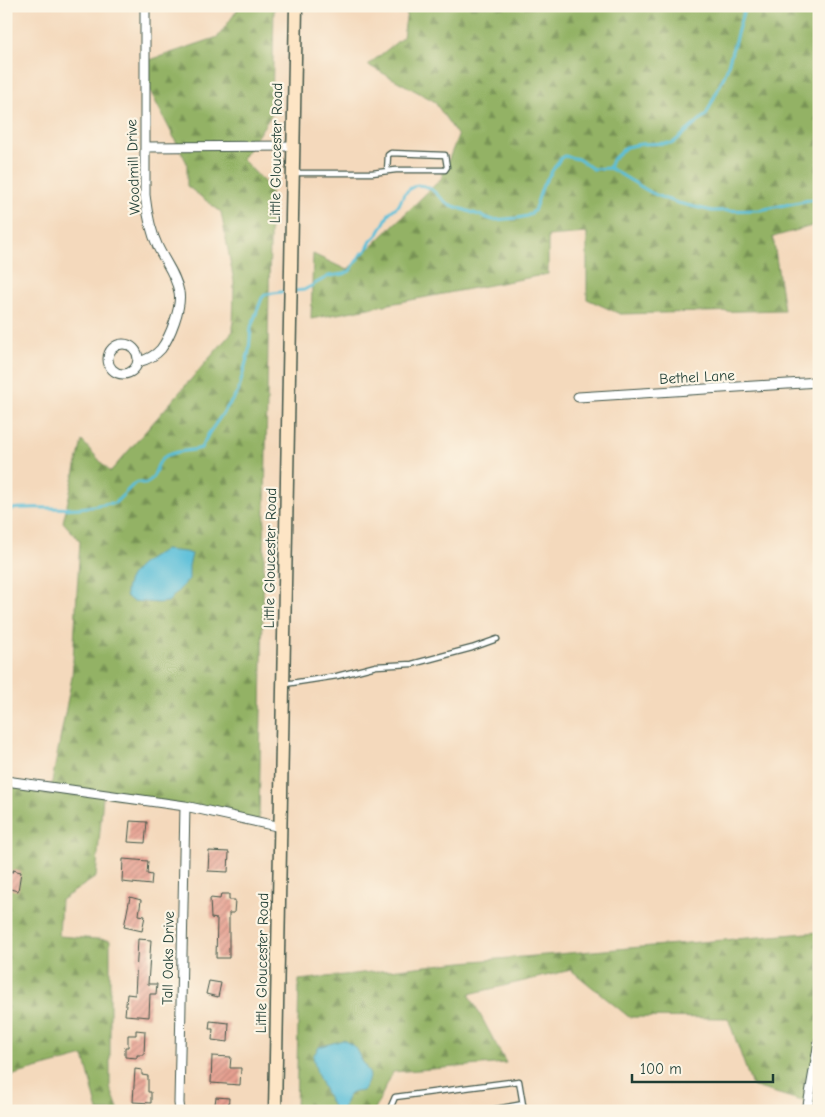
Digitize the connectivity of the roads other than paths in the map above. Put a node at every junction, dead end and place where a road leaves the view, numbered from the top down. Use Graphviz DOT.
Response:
graph roads {
  1 [pos="145,6"];
  2 [pos="296,6"];
  3 [pos="293,146"];
  4 [pos="145,147"];
  5 [pos="387,171"];
  6 [pos="292,173"];
  7 [pos="138,362"];
  8 [pos="819,382"];
  9 [pos="578,397"];
  10 [pos="496,639"];
  11 [pos="284,684"];
  12 [pos="6,781"];
  13 [pos="185,806"];
  14 [pos="281,827"];
  15 [pos="819,1042"];
  16 [pos="523,1104"];
  17 [pos="180,1111"];
  18 [pos="275,1111"];
  19 [pos="389,1111"];
  20 [pos="486,1111"];
  21 [pos="524,1111"];
  22 [pos="807,1111"];
  1 -- 4 [label="street, Woodmill Drive"];
  2 -- 3 [label="street, Little Gloucester Road"];
  3 -- 4 [label="street"];
  3 -- 6 [label="street, Little Gloucester Road"];
  4 -- 7 [label="street, Woodmill Drive"];
  5 -- 5 [label="lane"];
  5 -- 6 [label="lane"];
  6 -- 11 [label="street, Little Gloucester Road"];
  8 -- 9 [label="street, Bethel Lane"];
  10 -- 11 [label="lane"];
  11 -- 14 [label="street, Little Gloucester Road"];
  12 -- 13 [label="street"];
  13 -- 14 [label="street"];
  13 -- 17 [label="street, Tall Oaks Drive"];
  14 -- 18 [label="street, Little Gloucester Road"];
  15 -- 22 [label="street"];
  16 -- 19 [label="lane"];
  16 -- 20 [label="lane"];
  16 -- 21 [label="lane"];
}
